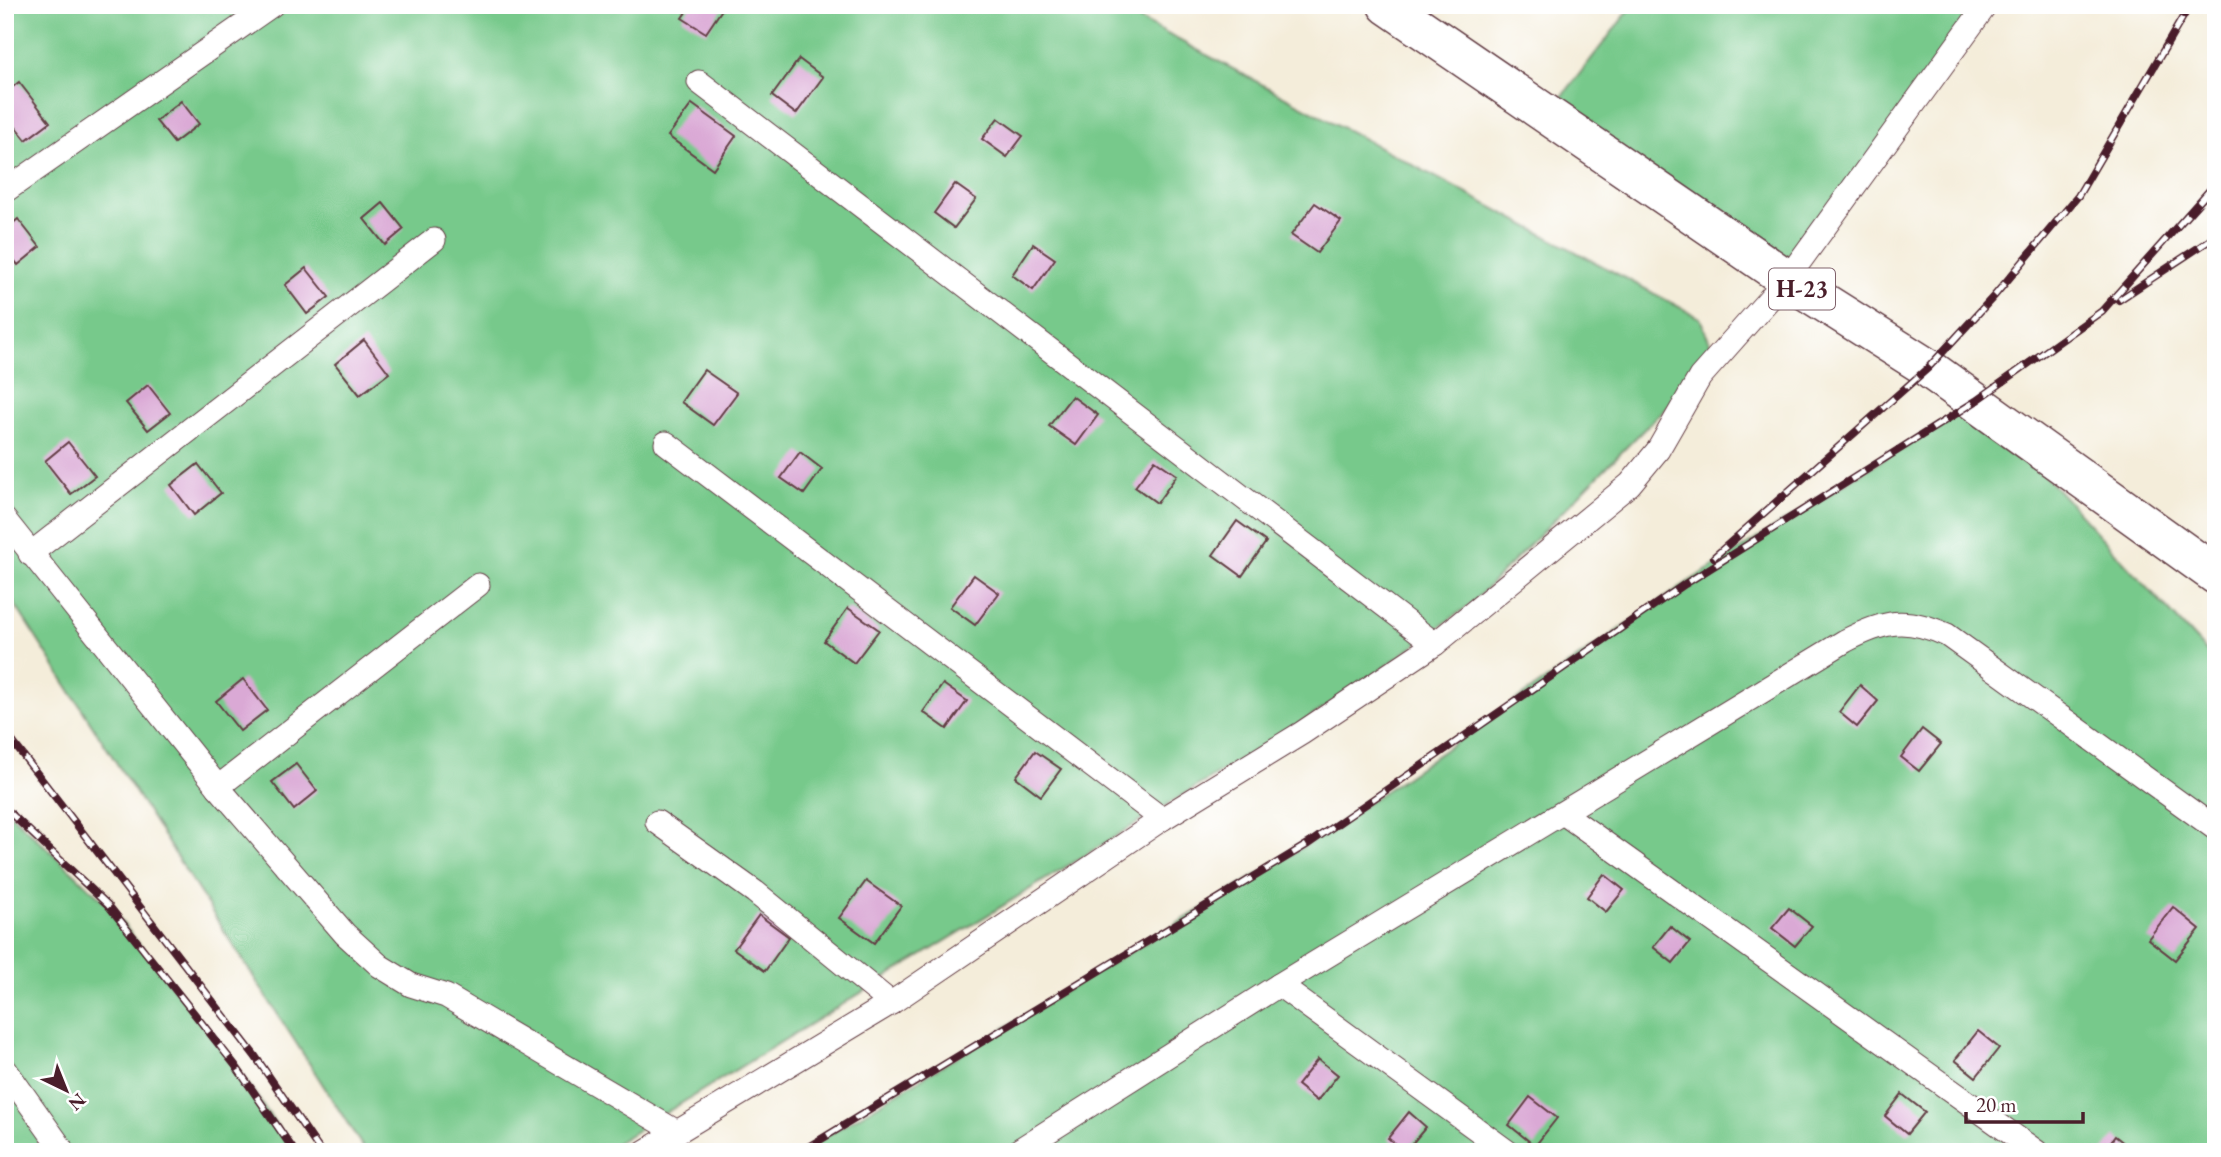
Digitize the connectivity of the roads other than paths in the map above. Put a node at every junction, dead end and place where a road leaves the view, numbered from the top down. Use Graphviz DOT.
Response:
graph roads {
  1 [pos="272,5"];
  2 [pos="1387,5"];
  3 [pos="1986,5"];
  4 [pos="699,82"];
  5 [pos="5,191"];
  6 [pos="434,240"];
  7 [pos="1787,279"];
  8 [pos="666,443"];
  9 [pos="5,520"];
  10 [pos="30,554"];
  11 [pos="2216,575"];
  12 [pos="478,584"];
  13 [pos="1434,644"];
  14 [pos="218,788"];
  15 [pos="1563,813"];
  16 [pos="1162,819"];
  17 [pos="657,822"];
  18 [pos="2216,829"];
  19 [pos="1279,985"];
  20 [pos="891,1003"];
  21 [pos="5,1069"];
  22 [pos="677,1132"];
  23 [pos="64,1152"];
  24 [pos="644,1152"];
  25 [pos="1016,1152"];
  26 [pos="1508,1152"];
  27 [pos="2037,1152"];
  1 -- 5 [label="lane"];
  2 -- 7 [label="main road, Н-23"];
  3 -- 7 [label="lane"];
  4 -- 13 [label="lane"];
  6 -- 10 [label="lane"];
  7 -- 11 [label="main road, Н-23"];
  7 -- 13 [label="lane"];
  8 -- 16 [label="lane"];
  9 -- 10 [label="lane"];
  10 -- 14 [label="lane"];
  12 -- 14 [label="lane"];
  13 -- 16 [label="lane"];
  14 -- 22 [label="lane"];
  15 -- 18 [label="lane"];
  15 -- 19 [label="lane"];
  15 -- 27 [label="lane"];
  16 -- 20 [label="lane"];
  17 -- 20 [label="lane"];
  19 -- 25 [label="lane"];
  19 -- 26 [label="lane"];
  20 -- 22 [label="lane"];
  21 -- 23 [label="lane"];
  22 -- 24 [label="lane"];
}
